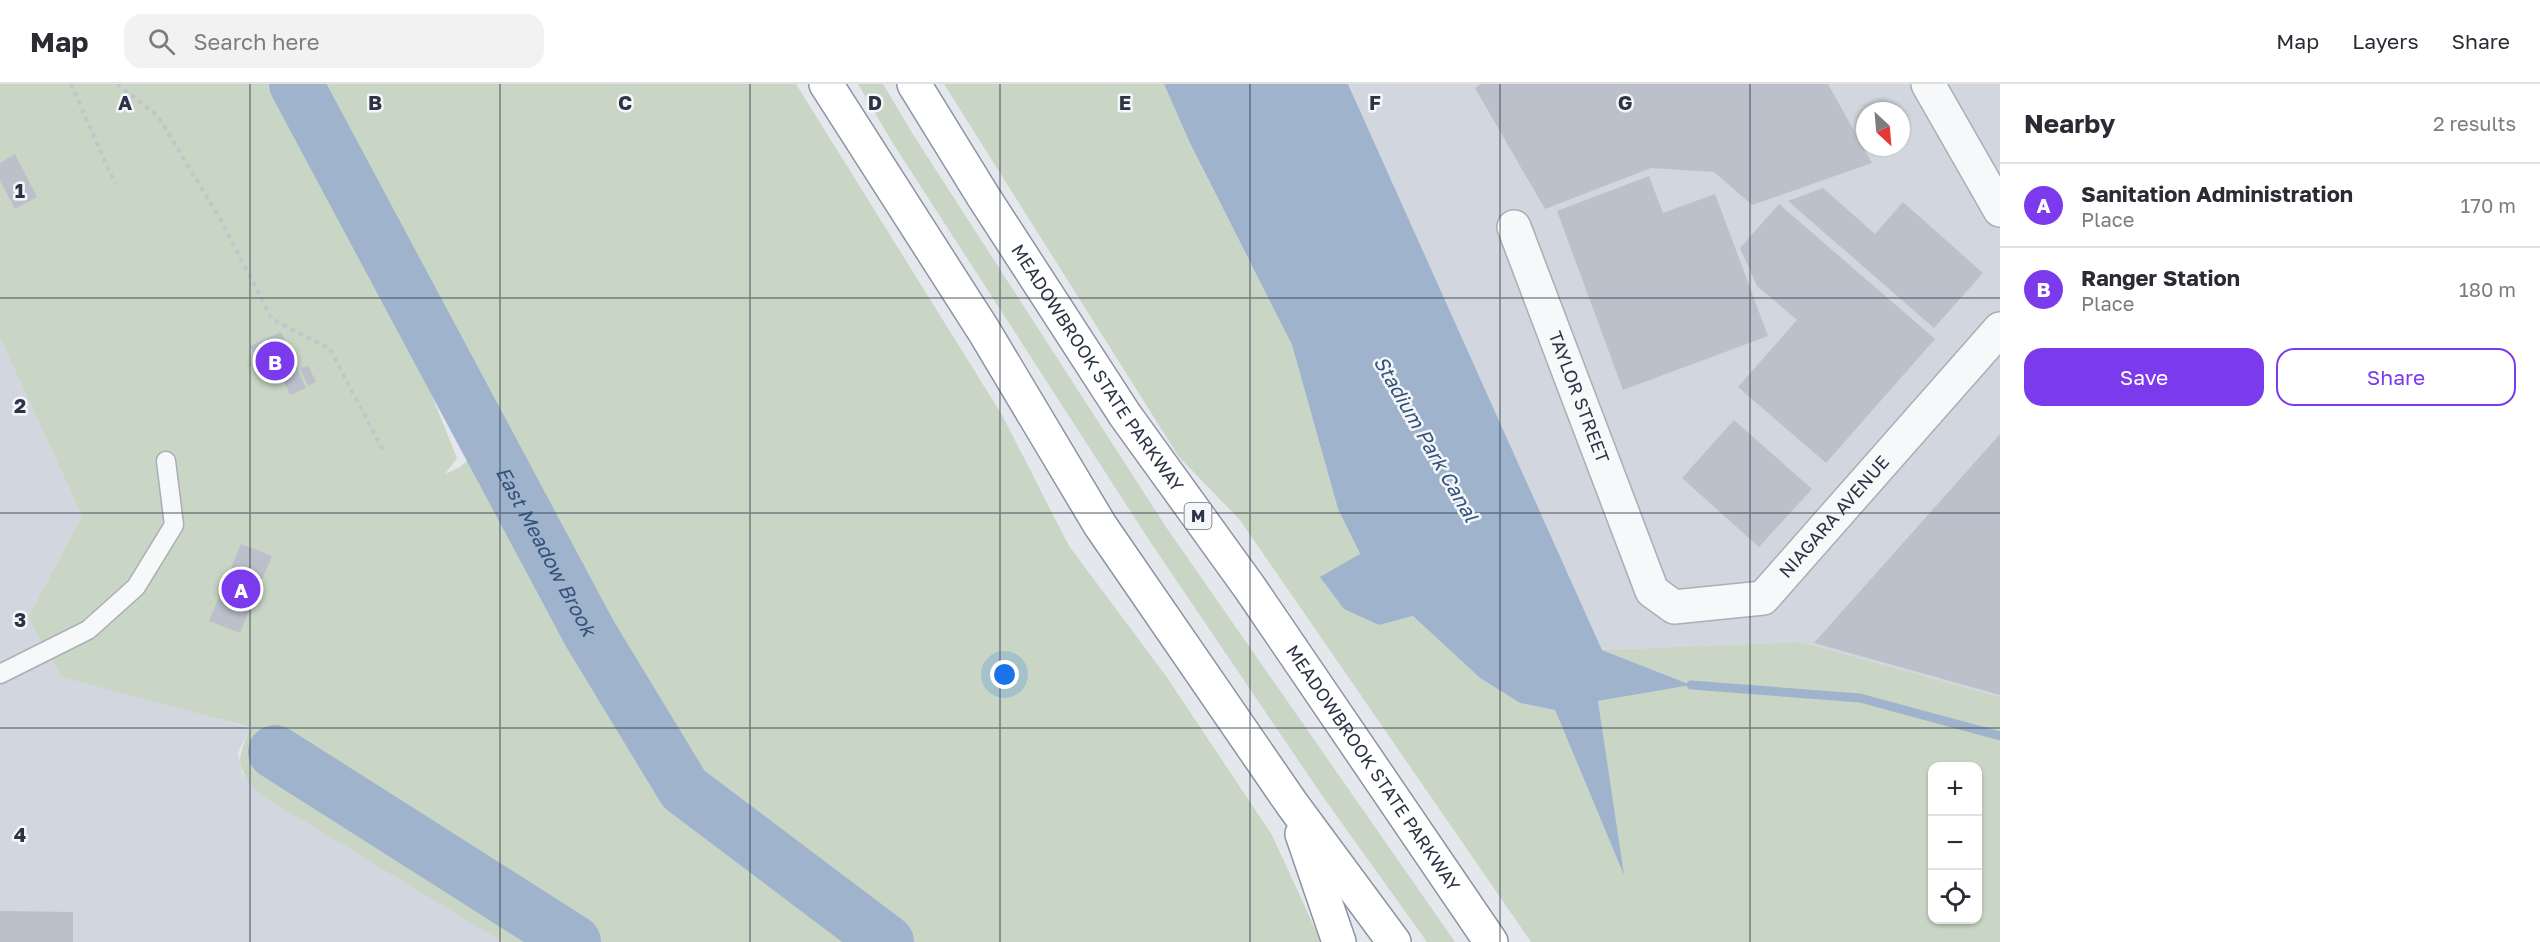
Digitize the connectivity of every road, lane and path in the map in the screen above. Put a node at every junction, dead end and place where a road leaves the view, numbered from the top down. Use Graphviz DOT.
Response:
graph roads {
  1 [pos="71,84"];
  2 [pos="117,84"];
  3 [pos="826,84"];
  4 [pos="914,84"];
  5 [pos="1928,84"];
  6 [pos="115,184"];
  7 [pos="2000,210"];
  8 [pos="1514,227"];
  9 [pos="2000,329"];
  10 [pos="384,452"];
  11 [pos="166,461"];
  12 [pos="1642,567"];
  13 [pos="0,674"];
  14 [pos="1292,804"];
  15 [pos="1472,912"];
  16 [pos="1339,942"];
  17 [pos="1394,942"];
  18 [pos="1491,942"];
  19 [pos="1511,942"];
  1 -- 6 [label="path"];
  2 -- 10 [label="path"];
  3 -- 14 [label="highway"];
  4 -- 15 [label="highway, MEADOWBROOK STATE PARKWAY / M"];
  5 -- 7 [label="street"];
  8 -- 12 [label="street, TAYLOR STREET"];
  9 -- 12 [label="street, NIAGARA AVENUE"];
  11 -- 13 [label="lane"];
  14 -- 16 [label="highway"];
  14 -- 17 [label="highway"];
  15 -- 18 [label="highway, MEADOWBROOK STATE PARKWAY / M"];
  15 -- 19 [label="highway"];
}
